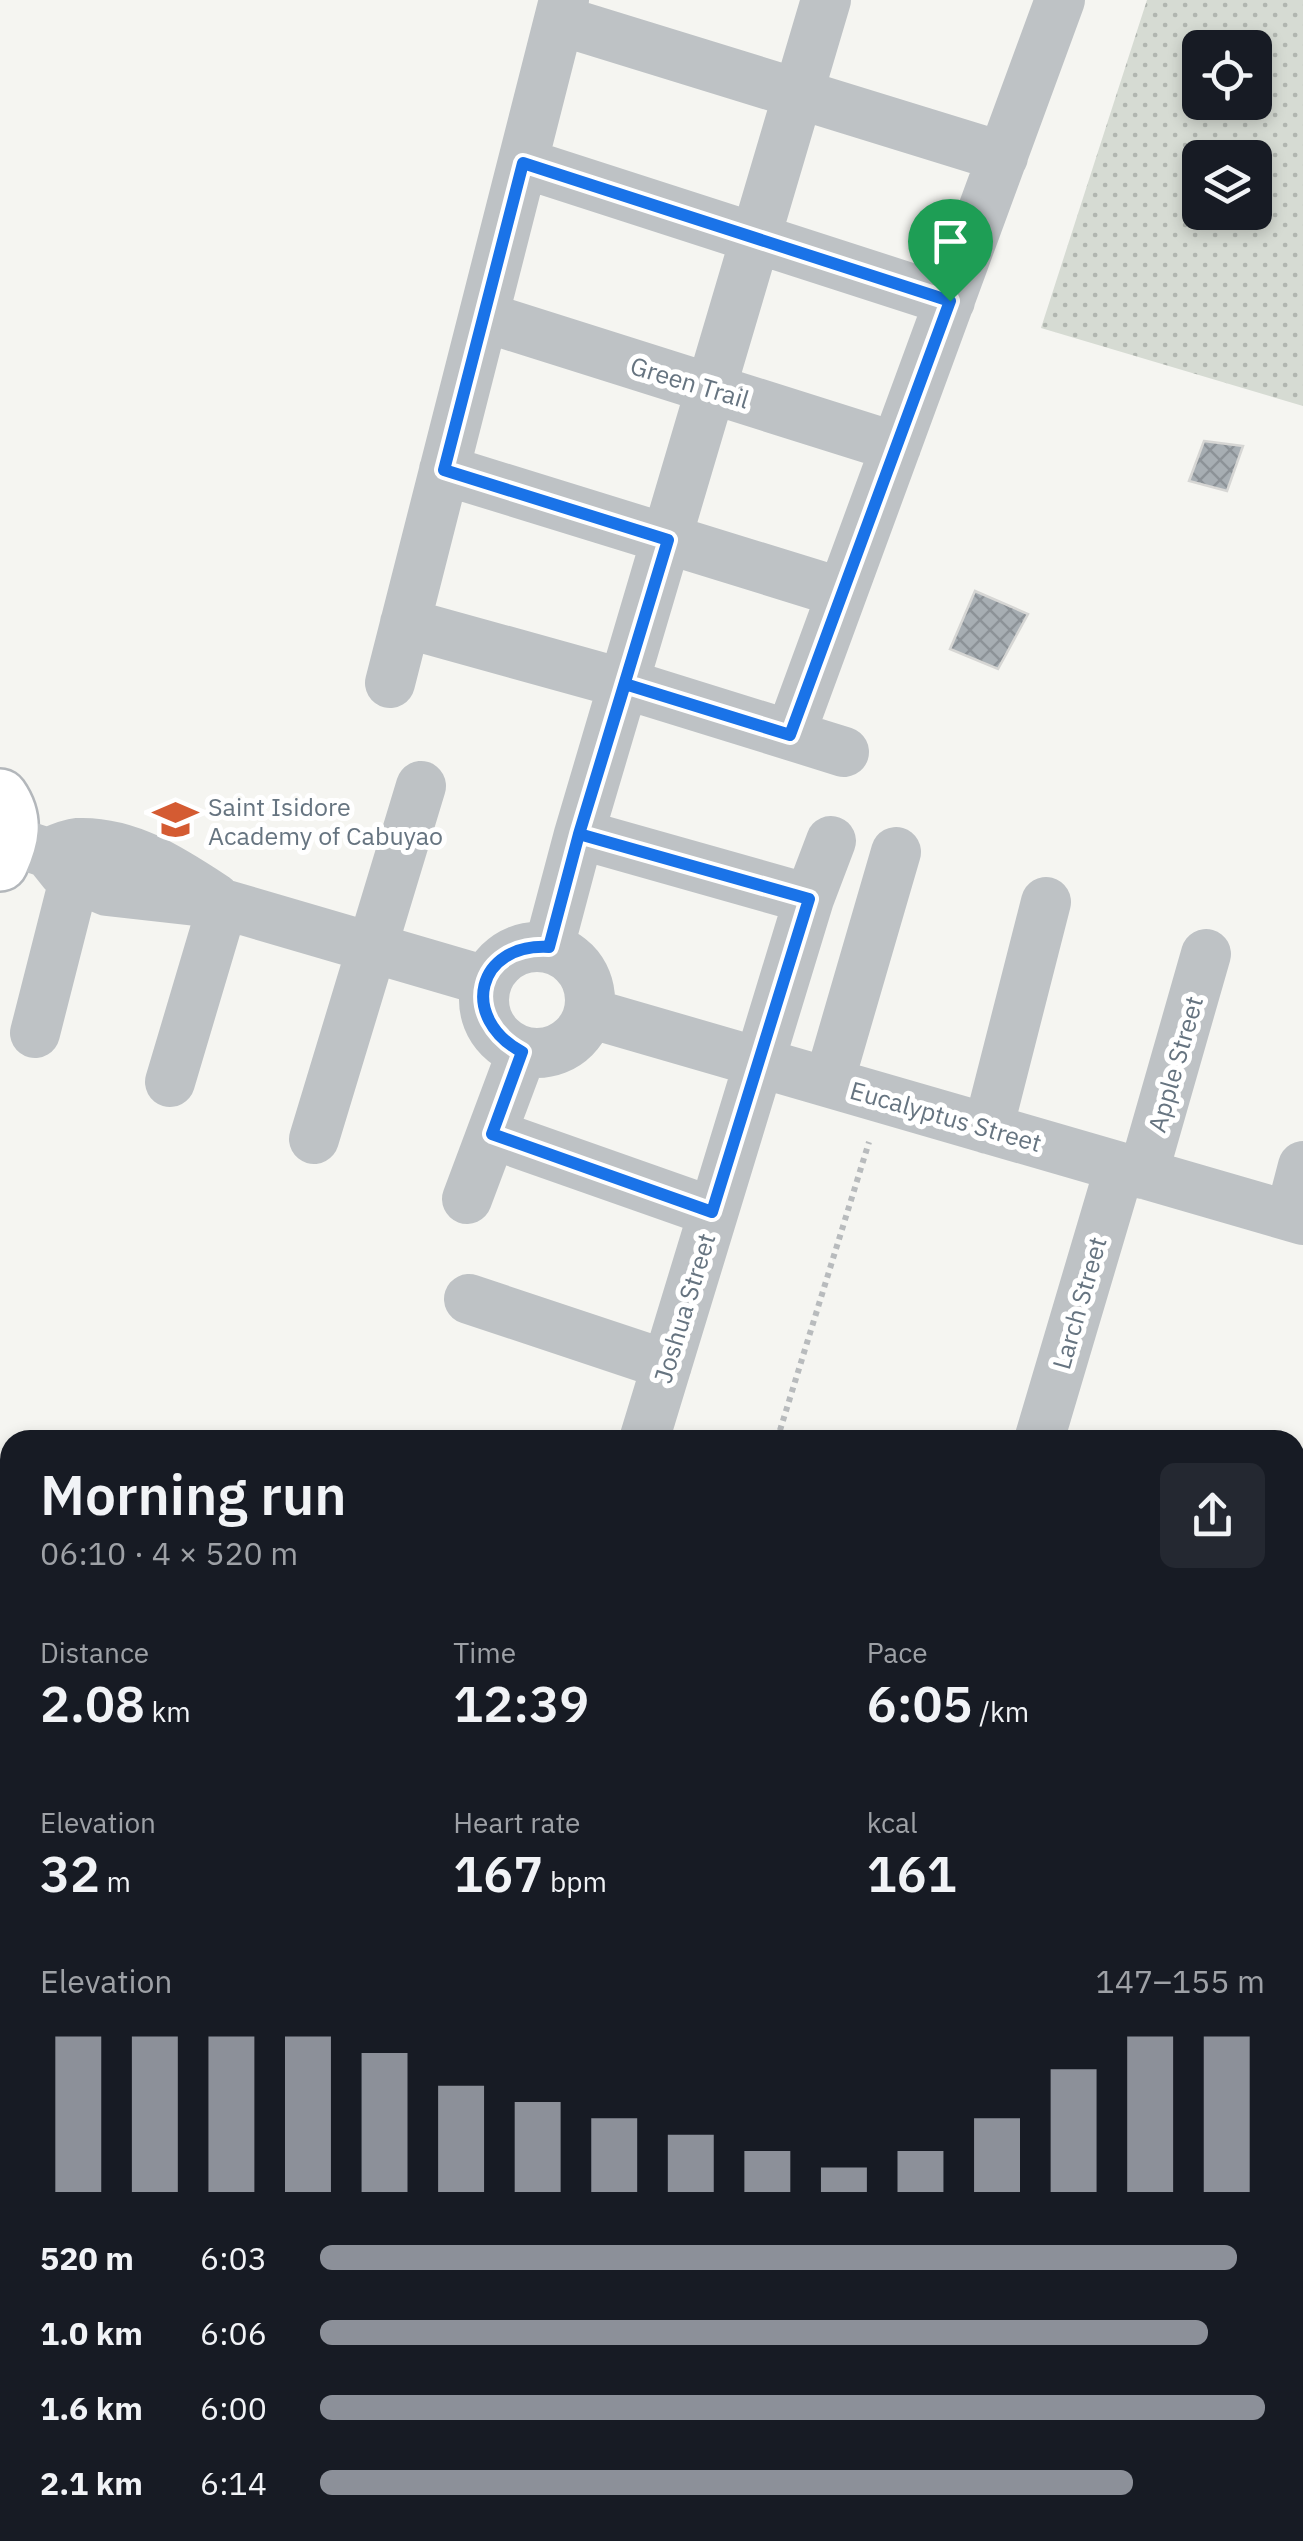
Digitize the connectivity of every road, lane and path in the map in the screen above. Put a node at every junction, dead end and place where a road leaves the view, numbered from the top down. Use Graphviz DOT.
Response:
graph roads {
  1 [pos="826,0"];
  2 [pos="1050,2"];
  3 [pos="562,10"];
  4 [pos="798,94"];
  5 [pos="1002,157"];
  6 [pos="523,163"];
  7 [pos="756,238"];
  8 [pos="950,301"];
  9 [pos="484,317"];
  10 [pos="712,389"];
  11 [pos="896,446"];
  12 [pos="444,470"];
  13 [pos="668,540"];
  14 [pos="842,593"];
  15 [pos="405,623"];
  16 [pos="390,683"];
  17 [pos="625,684"];
  18 [pos="790,735"];
  19 [pos="844,752"];
  20 [pos="421,786"];
  21 [pos="579,834"];
  22 [pos="831,840"];
  23 [pos="26,847"];
  24 [pos="896,852"];
  25 [pos="809,899"];
  26 [pos="1046,902"];
  27 [pos="223,904"];
  28 [pos="549,947"];
  29 [pos="372,948"];
  30 [pos="1206,954"];
  31 [pos="486,981"];
  32 [pos="589,1013"];
  33 [pos="35,1033"];
  34 [pos="522,1052"];
  35 [pos="758,1062"];
  36 [pos="170,1082"];
  37 [pos="829,1082"];
  38 [pos="883,1098"];
  39 [pos="988,1128"];
  40 [pos="492,1134"];
  41 [pos="314,1139"];
  42 [pos="1303,1166"];
  43 [pos="1132,1170"];
  44 [pos="467,1200"];
  45 [pos="712,1212"];
  46 [pos="1296,1218"];
  47 [pos="469,1300"];
  48 [pos="667,1364"];
  49 [pos="647,1430"];
  50 [pos="780,1430"];
  51 [pos="1042,1430"];
  1 -- 4 [label="street"];
  2 -- 5 [label="street"];
  3 -- 4 [label="street"];
  3 -- 6 [label="street"];
  4 -- 5 [label="street"];
  4 -- 7 [label="street"];
  5 -- 8 [label="street"];
  6 -- 7 [label="street"];
  6 -- 9 [label="street"];
  7 -- 8 [label="street"];
  7 -- 10 [label="street"];
  8 -- 11 [label="street"];
  9 -- 10 [label="street, Green Trail"];
  9 -- 12 [label="street"];
  10 -- 11 [label="street, Green Trail"];
  10 -- 13 [label="street"];
  11 -- 14 [label="street"];
  12 -- 13 [label="street"];
  12 -- 15 [label="street"];
  13 -- 14 [label="street"];
  13 -- 17 [label="street"];
  14 -- 18 [label="street"];
  15 -- 16 [label="street"];
  15 -- 17 [label="street"];
  17 -- 18 [label="street"];
  17 -- 21 [label="street"];
  18 -- 19 [label="street"];
  20 -- 29 [label="street"];
  21 -- 25 [label="street"];
  21 -- 28 [label="street"];
  22 -- 25 [label="street, Joshua Street"];
  23 -- 27 [label="street"];
  23 -- 33 [label="street"];
  24 -- 37 [label="street"];
  25 -- 35 [label="street, Joshua Street"];
  26 -- 39 [label="street"];
  27 -- 29 [label="street"];
  27 -- 36 [label="street"];
  28 -- 31 [label="street"];
  28 -- 32 [label="street"];
  29 -- 31 [label="street"];
  29 -- 41 [label="street"];
  30 -- 43 [label="street, Apple Street"];
  31 -- 34 [label="street"];
  32 -- 34 [label="street"];
  32 -- 35 [label="street, Eucalyptus Street"];
  34 -- 40 [label="street"];
  35 -- 37 [label="street, Eucalyptus Street"];
  35 -- 45 [label="street, Joshua Street"];
  37 -- 38 [label="street, Eucalyptus Street"];
  38 -- 39 [label="street, Eucalyptus Street"];
  38 -- 50 [label="path"];
  39 -- 43 [label="street, Eucalyptus Street"];
  40 -- 44 [label="street"];
  40 -- 45 [label="street"];
  42 -- 46 [label="street"];
  43 -- 46 [label="street, Eucalyptus Street"];
  43 -- 51 [label="street, Larch Street"];
  45 -- 48 [label="street, Joshua Street"];
  47 -- 48 [label="street"];
  48 -- 49 [label="street, Joshua Street"];
}
